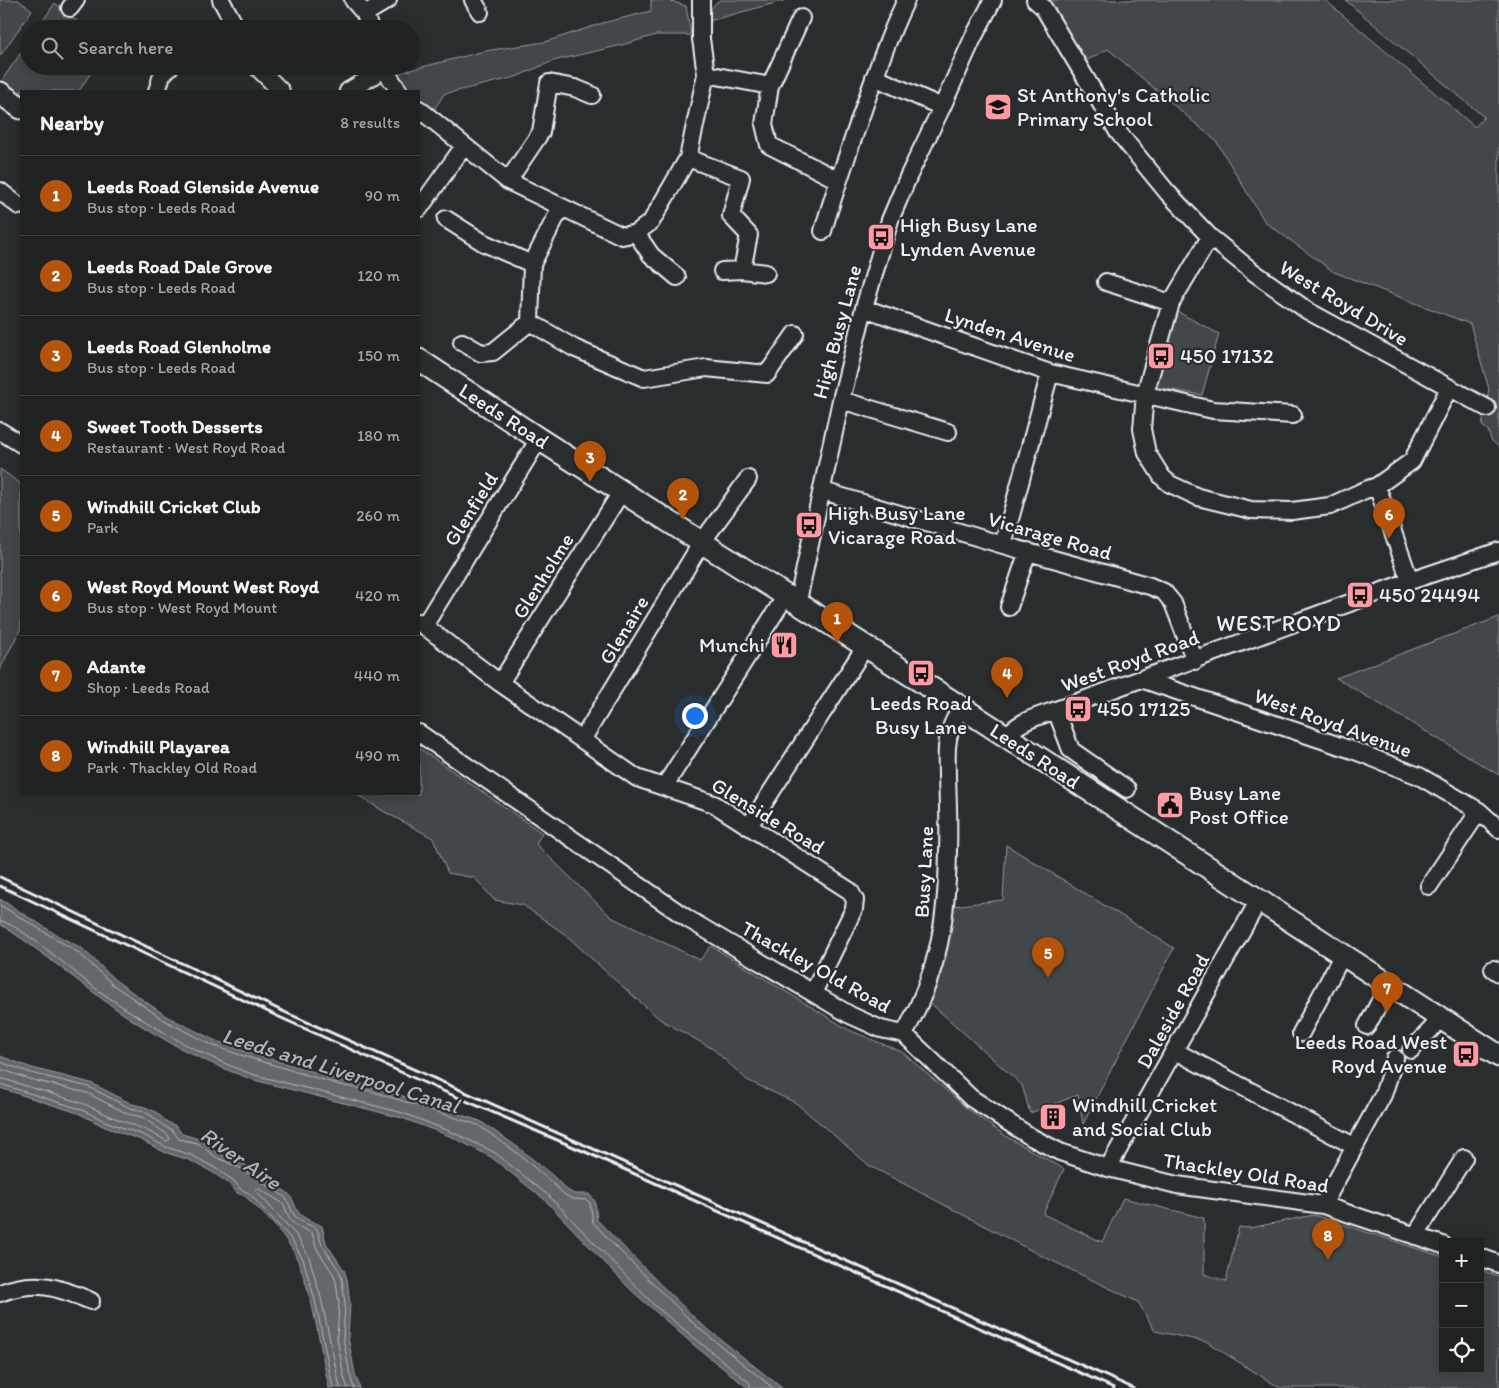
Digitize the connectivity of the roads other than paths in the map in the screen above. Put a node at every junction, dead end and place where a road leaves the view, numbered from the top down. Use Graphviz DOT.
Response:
graph roads {
  1 [pos="221,0"];
  2 [pos="352,0"];
  3 [pos="388,0"];
  4 [pos="701,0"];
  5 [pos="906,0"];
  6 [pos="993,0"];
  7 [pos="1035,0"];
  8 [pos="801,18"];
  9 [pos="230,20"];
  10 [pos="366,20"];
  11 [pos="368,20"];
  12 [pos="706,74"];
  13 [pos="162,75"];
  14 [pos="265,75"];
  15 [pos="372,75"];
  16 [pos="388,75"];
  17 [pos="874,77"];
  18 [pos="770,86"];
  19 [pos="157,90"];
  20 [pos="280,90"];
  21 [pos="350,90"];
  22 [pos="397,90"];
  23 [pos="0,93"];
  24 [pos="592,95"];
  25 [pos="20,107"];
  26 [pos="942,107"];
  27 [pos="420,110"];
  28 [pos="464,146"];
  29 [pos="688,158"];
  30 [pos="838,180"];
  31 [pos="508,181"];
  32 [pos="0,192"];
  33 [pos="18,206"];
  34 [pos="561,207"];
  35 [pos="420,208"];
  36 [pos="446,219"];
  37 [pos="823,231"];
  38 [pos="636,233"];
  39 [pos="1210,237"];
  40 [pos="532,264"];
  41 [pos="742,270"];
  42 [pos="722,271"];
  43 [pos="766,273"];
  44 [pos="677,277"];
  45 [pos="1106,282"];
  46 [pos="1171,303"];
  47 [pos="864,308"];
  48 [pos="530,322"];
  49 [pos="795,334"];
  50 [pos="462,342"];
  51 [pos="420,361"];
  52 [pos="1050,373"];
  53 [pos="1449,388"];
  54 [pos="1145,394"];
  55 [pos="841,400"];
  56 [pos="1487,408"];
  57 [pos="1293,415"];
  58 [pos="0,431"];
  59 [pos="948,432"];
  60 [pos="539,440"];
  61 [pos="20,443"];
  62 [pos="748,479"];
  63 [pos="1377,486"];
  64 [pos="622,491"];
  65 [pos="822,492"];
  66 [pos="702,542"];
  67 [pos="1003,545"];
  68 [pos="1028,551"];
  69 [pos="1499,551"];
  70 [pos="1410,581"];
  71 [pos="791,601"];
  72 [pos="1009,607"];
  73 [pos="421,624"];
  74 [pos="865,647"];
  75 [pos="1195,661"];
  76 [pos="1141,679"];
  77 [pos="500,684"];
  78 [pos="961,708"];
  79 [pos="1056,710"];
  80 [pos="420,734"];
  81 [pos="1006,737"];
  82 [pos="582,740"];
  83 [pos="664,787"];
  84 [pos="1128,789"];
  85 [pos="1479,811"];
  86 [pos="749,826"];
  87 [pos="1499,829"];
  88 [pos="1429,886"];
  89 [pos="1259,900"];
  90 [pos="1343,954"];
  91 [pos="1389,984"];
  92 [pos="814,993"];
  93 [pos="1442,1018"];
  94 [pos="1367,1026"];
  95 [pos="1301,1033"];
  96 [pos="904,1034"];
  97 [pos="1411,1050"];
  98 [pos="1175,1051"];
  99 [pos="1498,1055"];
  100 [pos="1395,1058"];
  101 [pos="1354,1146"];
  102 [pos="1464,1158"];
  103 [pos="1108,1168"];
  104 [pos="1323,1205"];
  105 [pos="1414,1236"];
  106 [pos="1439,1244"];
  107 [pos="0,1293"];
  108 [pos="91,1301"];
  1 -- 9 [label="street"];
  2 -- 10 [label="street"];
  3 -- 11 [label="street"];
  4 -- 12 [label="street"];
  5 -- 17 [label="street"];
  6 -- 26 [label="street, High Busy Lane"];
  7 -- 39 [label="street, West Royd Drive"];
  8 -- 18 [label="street"];
  12 -- 18 [label="street"];
  12 -- 29 [label="street"];
  13 -- 19 [label="street"];
  14 -- 20 [label="street"];
  15 -- 21 [label="street"];
  16 -- 22 [label="street"];
  17 -- 26 [label="street"];
  17 -- 30 [label="street"];
  18 -- 30 [label="street"];
  23 -- 25 [label="main road"];
  24 -- 31 [label="street"];
  26 -- 47 [label="street, High Busy Lane"];
  27 -- 28 [label="street"];
  28 -- 31 [label="street"];
  28 -- 35 [label="street"];
  29 -- 38 [label="street"];
  29 -- 41 [label="street"];
  30 -- 37 [label="street"];
  31 -- 34 [label="street"];
  32 -- 33 [label="street"];
  34 -- 38 [label="street"];
  34 -- 40 [label="street"];
  36 -- 40 [label="street"];
  38 -- 44 [label="street"];
  39 -- 46 [label="street"];
  39 -- 53 [label="street, West Royd Drive"];
  40 -- 48 [label="street"];
  41 -- 42 [label="street"];
  41 -- 43 [label="street"];
  45 -- 46 [label="street"];
  46 -- 54 [label="street"];
  47 -- 52 [label="street, Lynden Avenue"];
  47 -- 55 [label="street, High Busy Lane"];
  48 -- 49 [label="street"];
  48 -- 50 [label="street"];
  51 -- 60 [label="main road, Leeds Road"];
  52 -- 54 [label="street, Lynden Avenue"];
  52 -- 67 [label="street"];
  53 -- 56 [label="street, West Royd Drive"];
  53 -- 63 [label="street"];
  54 -- 57 [label="street, Lynden Avenue"];
  54 -- 63 [label="street"];
  55 -- 59 [label="street"];
  55 -- 65 [label="street, High Busy Lane"];
  58 -- 61 [label="street"];
  60 -- 64 [label="main road, Leeds Road"];
  60 -- 73 [label="street, Glenfield"];
  62 -- 66 [label="street, Glenaire"];
  63 -- 70 [label="street"];
  64 -- 66 [label="main road, Leeds Road"];
  64 -- 77 [label="street, Glenholme"];
  65 -- 67 [label="street, Vicarage Road"];
  65 -- 71 [label="street, High Busy Lane"];
  66 -- 71 [label="main road, Leeds Road"];
  66 -- 82 [label="street, Glenaire"];
  67 -- 68 [label="street, Vicarage Road"];
  68 -- 72 [label="street"];
  68 -- 75 [label="street, Vicarage Road"];
  69 -- 70 [label="street, West Royd Road"];
  70 -- 75 [label="street, West Royd Road"];
  71 -- 74 [label="main road, Leeds Road"];
  71 -- 83 [label="street"];
  73 -- 77 [label="street, Glenside Road"];
  74 -- 78 [label="main road, Leeds Road"];
  74 -- 86 [label="street"];
  75 -- 76 [label="street, West Royd Road"];
  76 -- 79 [label="street, West Royd Road"];
  76 -- 85 [label="street, West Royd Avenue"];
  77 -- 82 [label="street, Glenside Road"];
  78 -- 81 [label="main road, Leeds Road"];
  78 -- 96 [label="street, Busy Lane"];
  79 -- 81 [label="street, West Royd Road"];
  79 -- 84 [label="street"];
  80 -- 92 [label="street, Thackley Old Road"];
  81 -- 89 [label="main road, Leeds Road"];
  82 -- 83 [label="street, Glenside Road"];
  83 -- 86 [label="street, Glenside Road"];
  85 -- 87 [label="street, West Royd Avenue"];
  85 -- 88 [label="street"];
  86 -- 92 [label="street, Glenside Road"];
  89 -- 90 [label="main road, Leeds Road"];
  89 -- 98 [label="street, Daleside Road"];
  90 -- 91 [label="main road, Leeds Road"];
  90 -- 95 [label="street"];
  91 -- 93 [label="main road, Leeds Road"];
  91 -- 94 [label="street"];
  92 -- 96 [label="street, Thackley Old Road"];
  93 -- 97 [label="street"];
  93 -- 99 [label="main road, Leeds Road"];
  96 -- 103 [label="street, Thackley Old Road"];
  98 -- 101 [label="street"];
  98 -- 103 [label="street, Daleside Road"];
  100 -- 101 [label="street"];
  101 -- 104 [label="street"];
  102 -- 105 [label="street"];
  103 -- 104 [label="street, Thackley Old Road"];
  104 -- 105 [label="street, Thackley Old Road"];
  105 -- 106 [label="street, Thackley Old Road"];
  107 -- 108 [label="street"];
}
